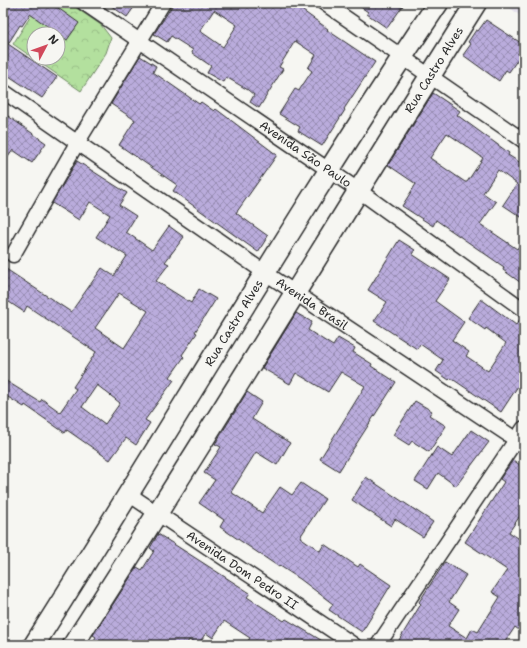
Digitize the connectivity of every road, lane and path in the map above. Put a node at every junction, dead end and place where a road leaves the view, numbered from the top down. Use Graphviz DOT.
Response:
graph roads {
  1 [pos="84,3"];
  2 [pos="163,3"];
  3 [pos="324,3"];
  4 [pos="438,3"];
  5 [pos="476,3"];
  6 [pos="140,41"];
  7 [pos="402,56"];
  8 [pos="431,75"];
  9 [pos="3,91"];
  10 [pos="524,140"];
  11 [pos="77,143"];
  12 [pos="328,171"];
  13 [pos="358,190"];
  14 [pos="13,255"];
  15 [pos="264,272"];
  16 [pos="296,291"];
  17 [pos="524,310"];
  18 [pos="521,437"];
  19 [pos="130,495"];
  20 [pos="158,514"];
  21 [pos="34,645"];
  22 [pos="73,645"];
  23 [pos="354,645"];
  24 [pos="378,645"];
  1 -- 6 [label="street, Avenida São Paulo"];
  2 -- 6 [label="street"];
  3 -- 7 [label="street"];
  4 -- 7 [label="main road, Rua Castro Alves"];
  5 -- 8 [label="main road, Rua Castro Alves"];
  6 -- 11 [label="street"];
  6 -- 12 [label="street, Avenida São Paulo"];
  7 -- 8 [label="street"];
  7 -- 12 [label="main road, Rua Castro Alves"];
  8 -- 10 [label="street"];
  8 -- 13 [label="main road, Rua Castro Alves"];
  9 -- 11 [label="street, Avenida Brasil"];
  11 -- 14 [label="street"];
  11 -- 15 [label="street, Avenida Brasil"];
  12 -- 13 [label="street, Avenida São Paulo"];
  12 -- 15 [label="main road, Rua Castro Alves"];
  13 -- 16 [label="main road, Rua Castro Alves"];
  13 -- 17 [label="street, Avenida São Paulo"];
  15 -- 16 [label="street, Avenida Brasil"];
  15 -- 19 [label="main road, Rua Castro Alves"];
  16 -- 18 [label="street, Avenida Brasil"];
  16 -- 20 [label="main road, Rua Castro Alves"];
  18 -- 24 [label="street"];
  19 -- 20 [label="street, Avenida Dom Pedro II"];
  19 -- 21 [label="main road, Rua Castro Alves"];
  20 -- 22 [label="main road, Rua Castro Alves"];
  20 -- 23 [label="street, Avenida Dom Pedro II"];
}
